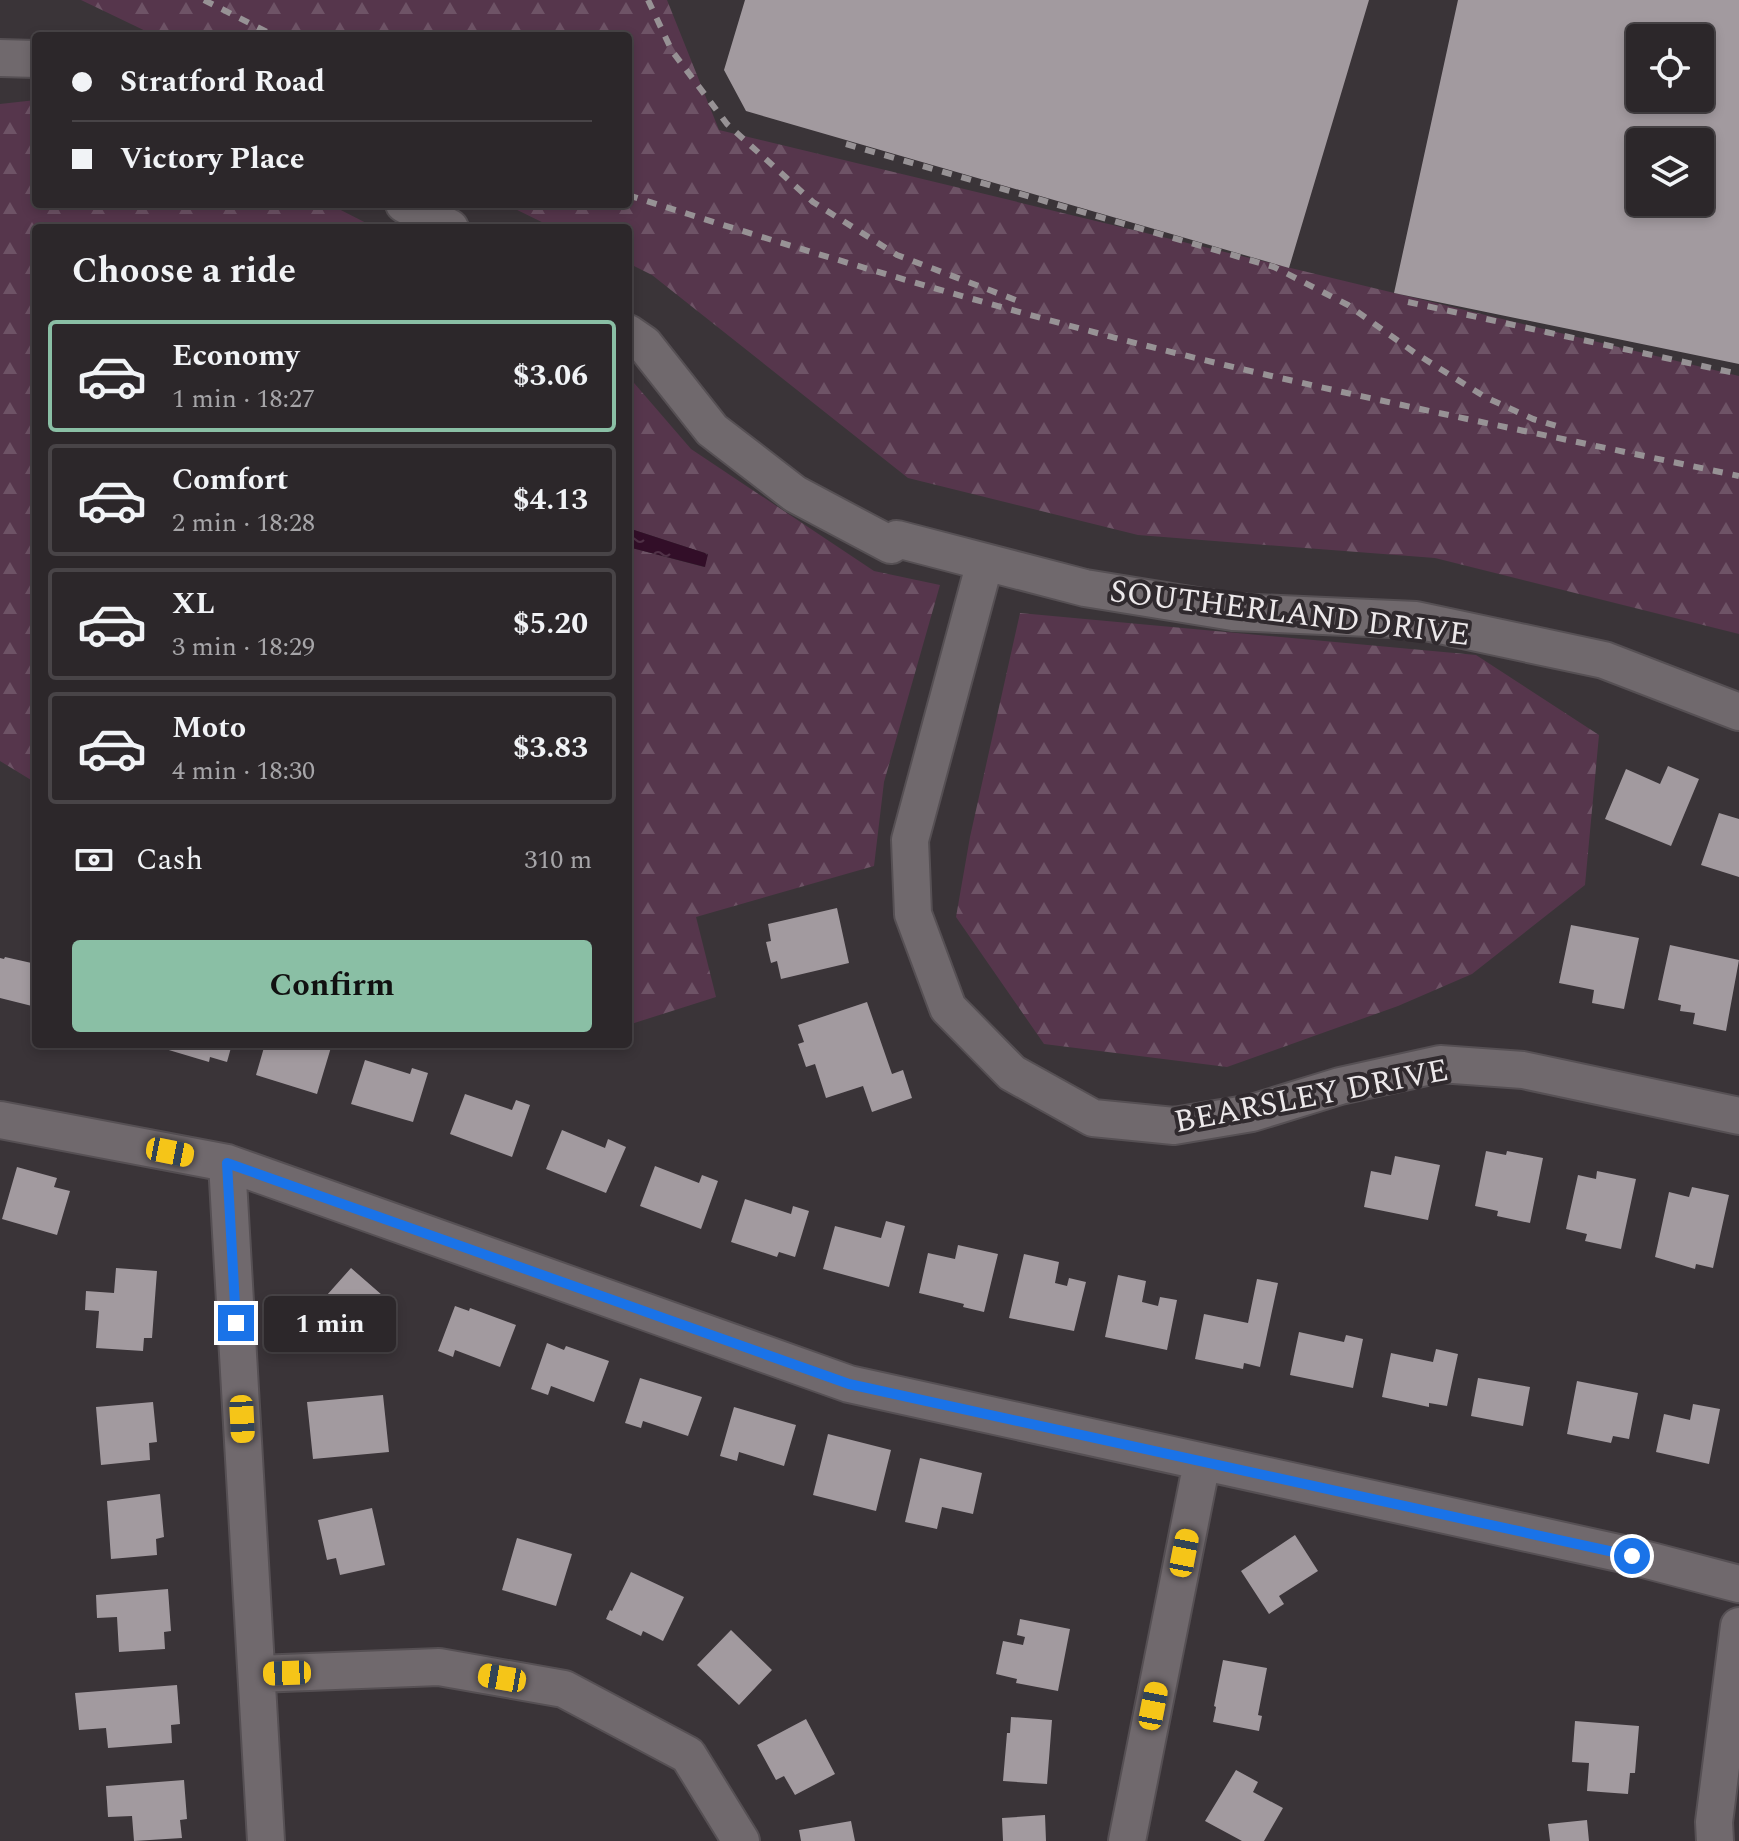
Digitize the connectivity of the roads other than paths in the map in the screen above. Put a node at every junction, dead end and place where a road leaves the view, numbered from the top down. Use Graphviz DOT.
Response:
graph roads {
  1 [pos="0,58"];
  2 [pos="32,59"];
  3 [pos="412,208"];
  4 [pos="442,224"];
  5 [pos="632,336"];
  6 [pos="985,562"];
  7 [pos="1739,712"];
  8 [pos="1739,1116"];
  9 [pos="0,1120"];
  10 [pos="227,1163"];
  11 [pos="1202,1462"];
  12 [pos="1739,1584"];
  13 [pos="1739,1626"];
  14 [pos="257,1674"];
  15 [pos="266,1841"];
  16 [pos="741,1841"];
  17 [pos="1127,1841"];
  18 [pos="1715,1841"];
  1 -- 2 [label="street"];
  3 -- 4 [label="street"];
  5 -- 6 [label="street, SOUTHERLAND DRIVE"];
  6 -- 7 [label="street, SOUTHERLAND DRIVE"];
  6 -- 8 [label="street, BEARSLEY DRIVE"];
  9 -- 10 [label="street"];
  10 -- 11 [label="street"];
  10 -- 14 [label="street"];
  11 -- 12 [label="street"];
  11 -- 17 [label="street"];
  13 -- 18 [label="street"];
  14 -- 15 [label="street"];
  14 -- 16 [label="street"];
}
